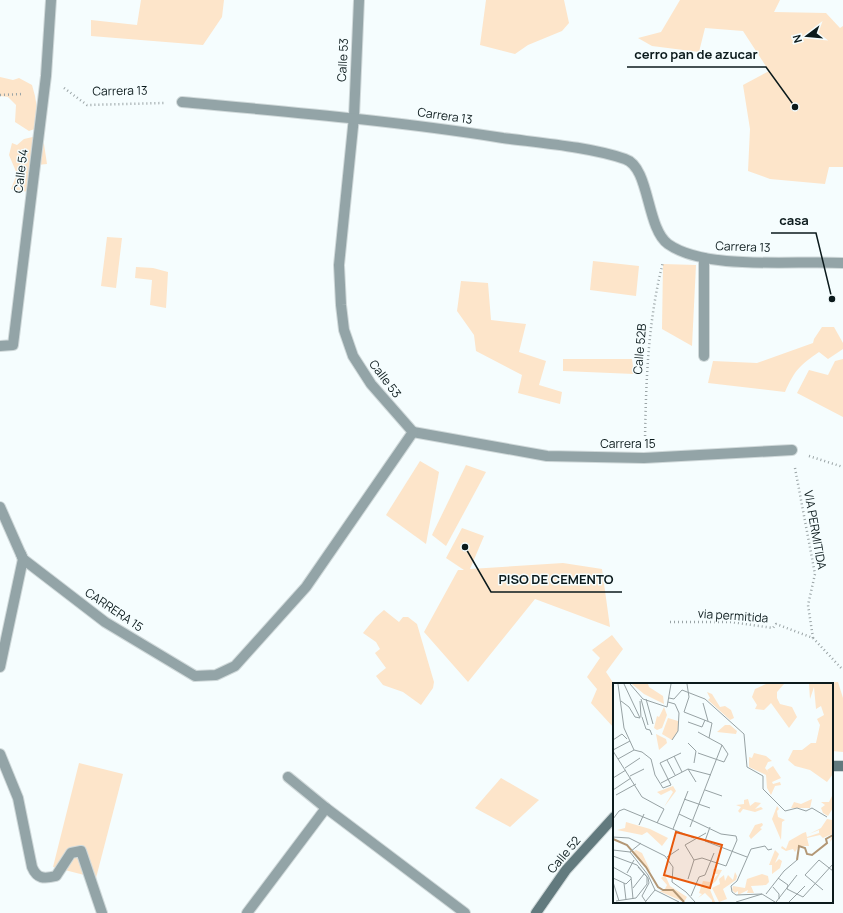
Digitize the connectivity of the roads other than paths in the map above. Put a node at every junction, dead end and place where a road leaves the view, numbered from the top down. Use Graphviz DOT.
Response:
graph roads {
  1 [pos="51,0"];
  2 [pos="359,0"];
  3 [pos="182,102"];
  4 [pos="354,117"];
  5 [pos="704,258"];
  6 [pos="843,264"];
  7 [pos="0,346"];
  8 [pos="704,356"];
  9 [pos="413,432"];
  10 [pos="792,450"];
  11 [pos="0,508"];
  12 [pos="24,559"];
  13 [pos="0,667"];
  14 [pos="0,754"];
  15 [pos="288,777"];
  16 [pos="326,808"];
  17 [pos="613,818"];
  18 [pos="102,913"];
  19 [pos="247,913"];
  20 [pos="465,913"];
  21 [pos="536,913"];
  1 -- 7 [label="street, Calle 54"];
  2 -- 4 [label="street, Calle 53"];
  3 -- 4 [label="street, Carrera 13"];
  4 -- 5 [label="street, Carrera 13"];
  4 -- 9 [label="street, Calle 53"];
  5 -- 6 [label="street, Carrera 13"];
  5 -- 8 [label="street"];
  9 -- 10 [label="street, Carrera 15"];
  9 -- 12 [label="street, CARRERA 15"];
  11 -- 12 [label="street"];
  12 -- 13 [label="street"];
  14 -- 18 [label="street"];
  15 -- 16 [label="street"];
  16 -- 19 [label="street"];
  16 -- 20 [label="street"];
  17 -- 21 [label="street, Calle 52"];
}
